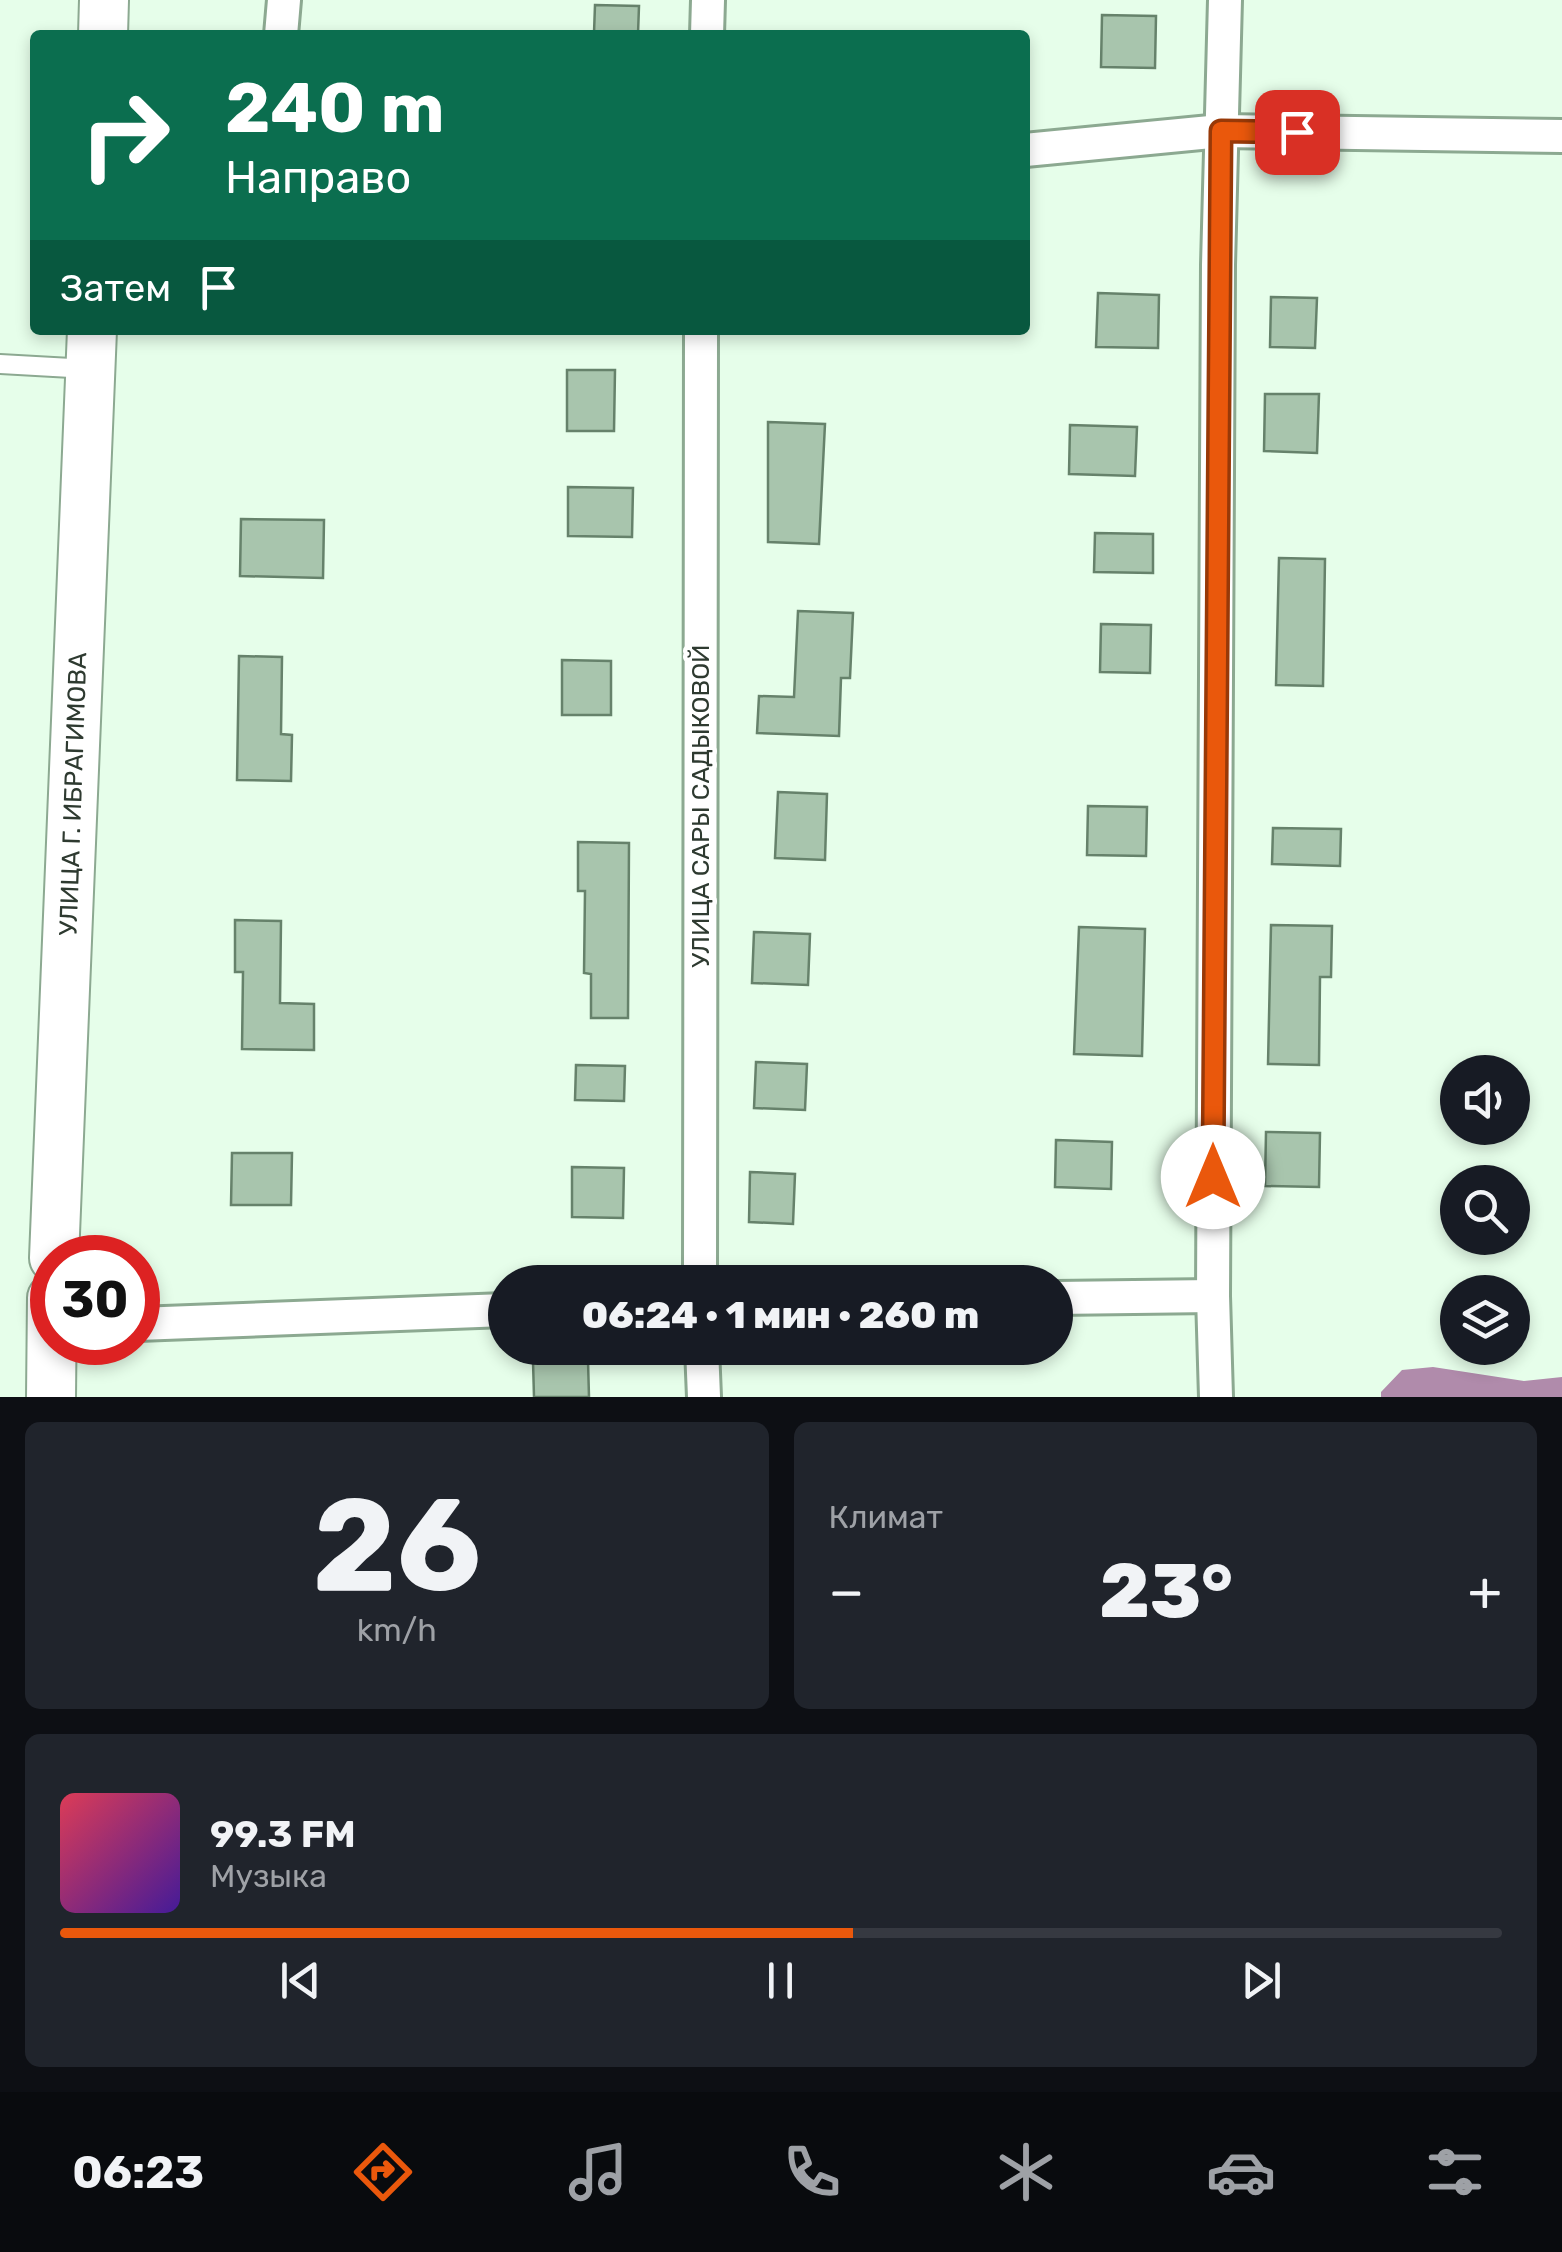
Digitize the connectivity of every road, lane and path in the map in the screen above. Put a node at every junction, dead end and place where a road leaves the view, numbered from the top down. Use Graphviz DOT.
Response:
graph roads {
  1 [pos="104,0"];
  2 [pos="284,0"];
  3 [pos="708,0"];
  4 [pos="1225,0"];
  5 [pos="104,30"];
  6 [pos="281,30"];
  7 [pos="707,30"];
  8 [pos="1221,131"];
  9 [pos="1562,136"];
  10 [pos="1030,150"];
  11 [pos="701,335"];
  12 [pos="91,350"];
  13 [pos="0,364"];
  14 [pos="55,1235"];
  15 [pos="700,1265"];
  16 [pos="1212,1296"];
  17 [pos="1073,1298"];
  18 [pos="488,1311"];
  19 [pos="160,1323"];
  20 [pos="51,1365"];
  21 [pos="703,1365"];
  22 [pos="51,1397"];
  23 [pos="704,1397"];
  24 [pos="1216,1397"];
  1 -- 5 [label="street"];
  2 -- 6 [label="street"];
  3 -- 7 [label="street"];
  4 -- 8 [label="street"];
  8 -- 9 [label="street"];
  8 -- 10 [label="street"];
  8 -- 16 [label="street"];
  11 -- 15 [label="street, УЛИЦА САРЫ САДЫКОВОЙ"];
  12 -- 13 [label="lane"];
  12 -- 14 [label="street, УЛИЦА Г. ИБРАГИМОВА"];
  16 -- 17 [label="street"];
  16 -- 24 [label="street"];
  18 -- 19 [label="street"];
  20 -- 22 [label="street"];
  21 -- 23 [label="street"];
}
